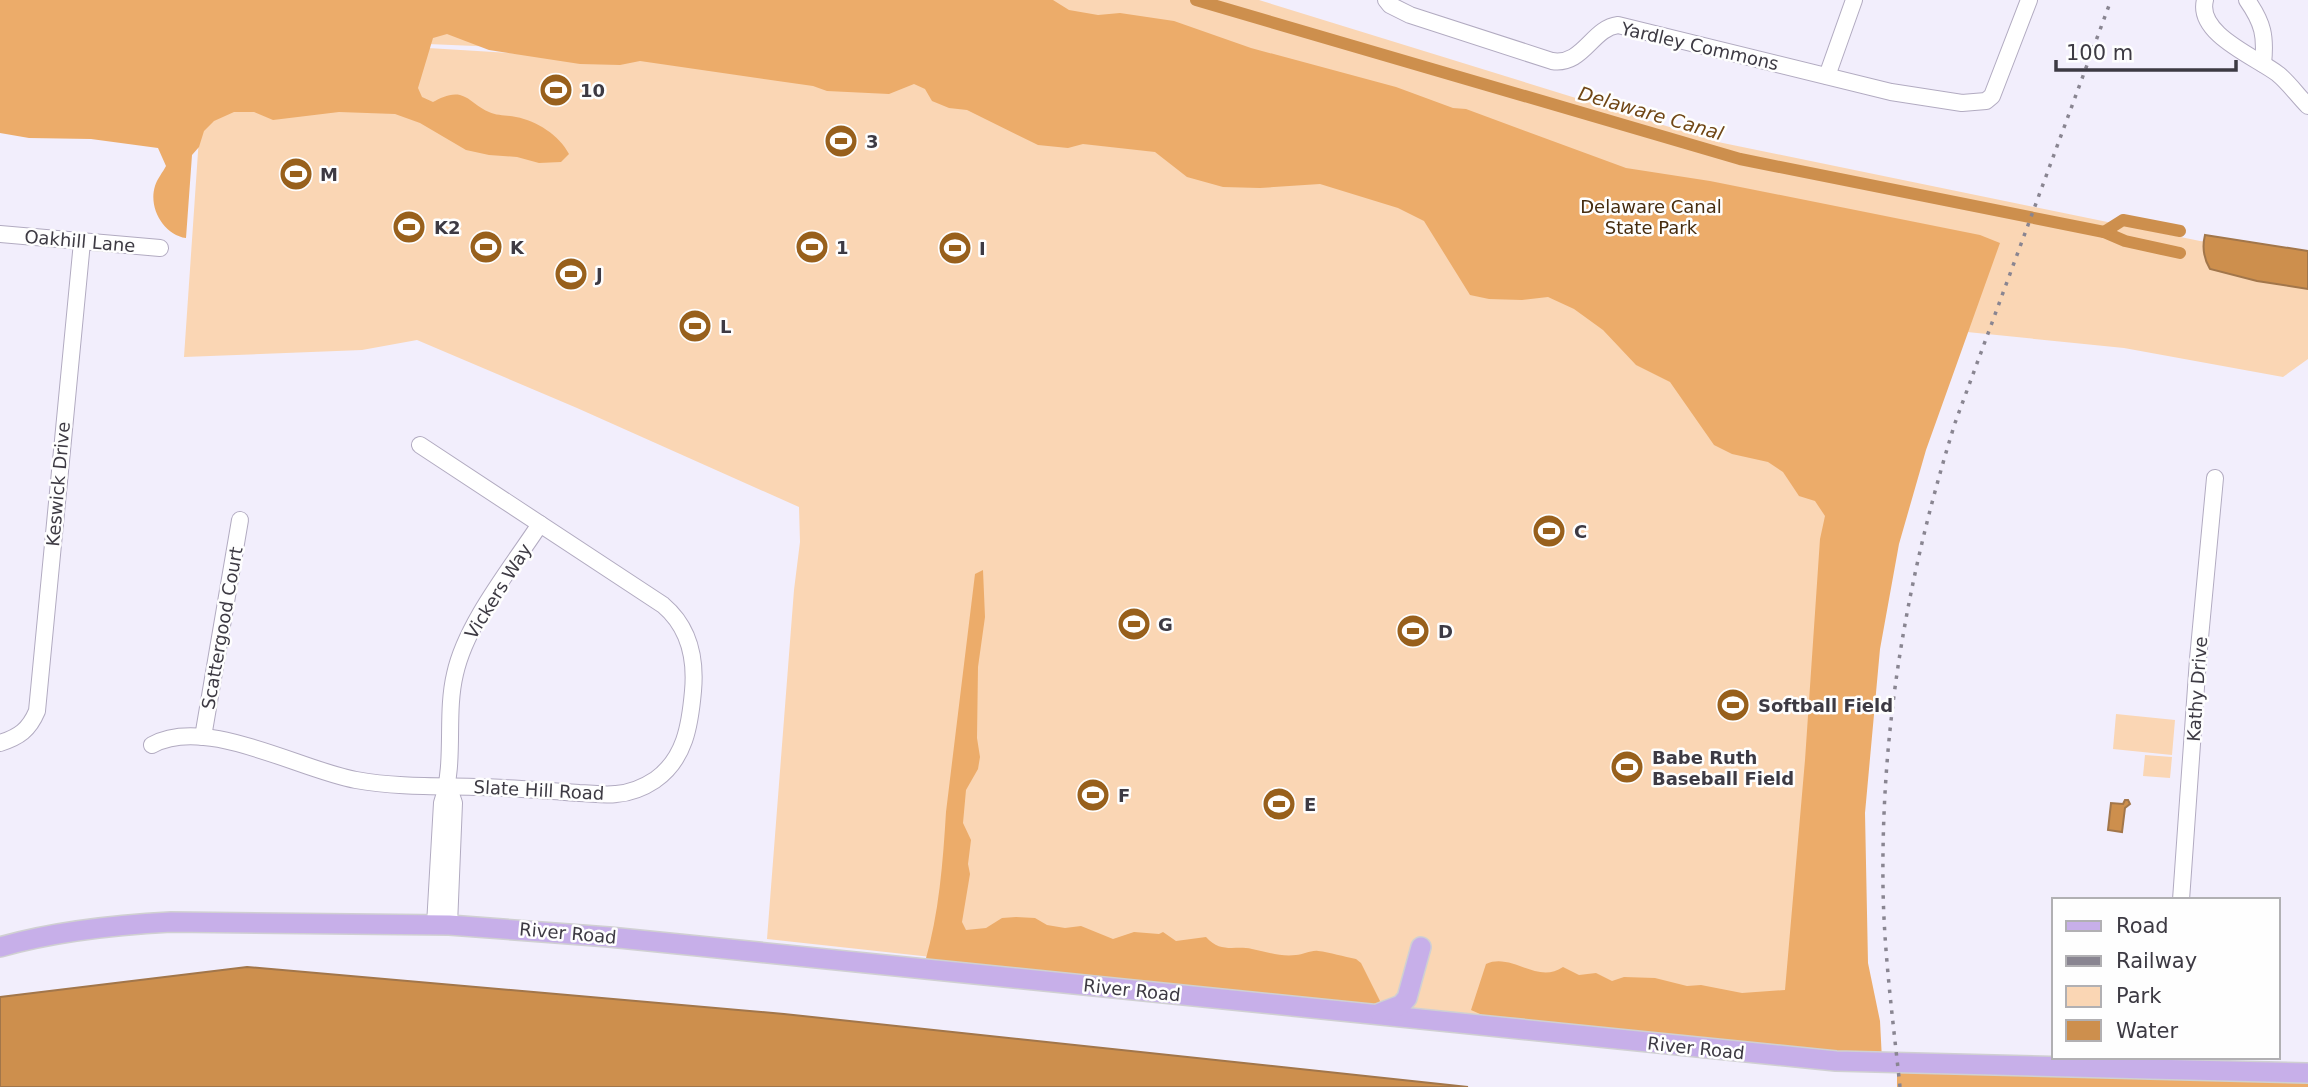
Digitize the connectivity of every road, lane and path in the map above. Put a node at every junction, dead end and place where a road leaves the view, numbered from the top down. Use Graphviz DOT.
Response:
graph roads {
  1 [pos="1386,0"];
  2 [pos="1854,0"];
  3 [pos="2029,0"];
  4 [pos="2205,0"];
  5 [pos="2247,0"];
  6 [pos="2263,64"];
  7 [pos="1828,76"];
  8 [pos="2308,106"];
  9 [pos="0,234"];
  10 [pos="82,242"];
  11 [pos="160,248"];
  12 [pos="420,445"];
  13 [pos="2215,478"];
  14 [pos="240,520"];
  15 [pos="540,524"];
  16 [pos="203,737"];
  17 [pos="0,743"];
  18 [pos="152,745"];
  19 [pos="448,785"];
  20 [pos="2181,898"];
  21 [pos="442,925"];
  22 [pos="0,947"];
  23 [pos="1376,1015"];
  24 [pos="1414,1019"];
  25 [pos="2170,1064"];
  26 [pos="2308,1073"];
  1 -- 7 [label="street, Yardley Commons"];
  2 -- 7 [label="street"];
  3 -- 7 [label="street, Yardley Commons"];
  4 -- 6 [label="street"];
  5 -- 6 [label="street"];
  6 -- 8 [label="street"];
  9 -- 10 [label="street, Oakhill Lane"];
  10 -- 11 [label="street, Oakhill Lane"];
  10 -- 17 [label="street, Keswick Drive"];
  12 -- 15 [label="street, Slate Hill Road"];
  13 -- 20 [label="street, Kathy Drive"];
  14 -- 16 [label="street, Scattergood Court"];
  15 -- 19 [label="street, Vickers Way"];
  15 -- 19 [label="street, Slate Hill Road"];
  16 -- 18 [label="street, Slate Hill Road"];
  16 -- 19 [label="street, Slate Hill Road"];
  19 -- 21 [label="street, Vickers Way"];
  21 -- 22 [label="main road, River Road"];
  21 -- 23 [label="main road, River Road"];
  23 -- 24 [label="main road, River Road"];
  23 -- 24 [label="main road"];
  24 -- 25 [label="main road, River Road"];
  25 -- 26 [label="main road, River Road"];
}
